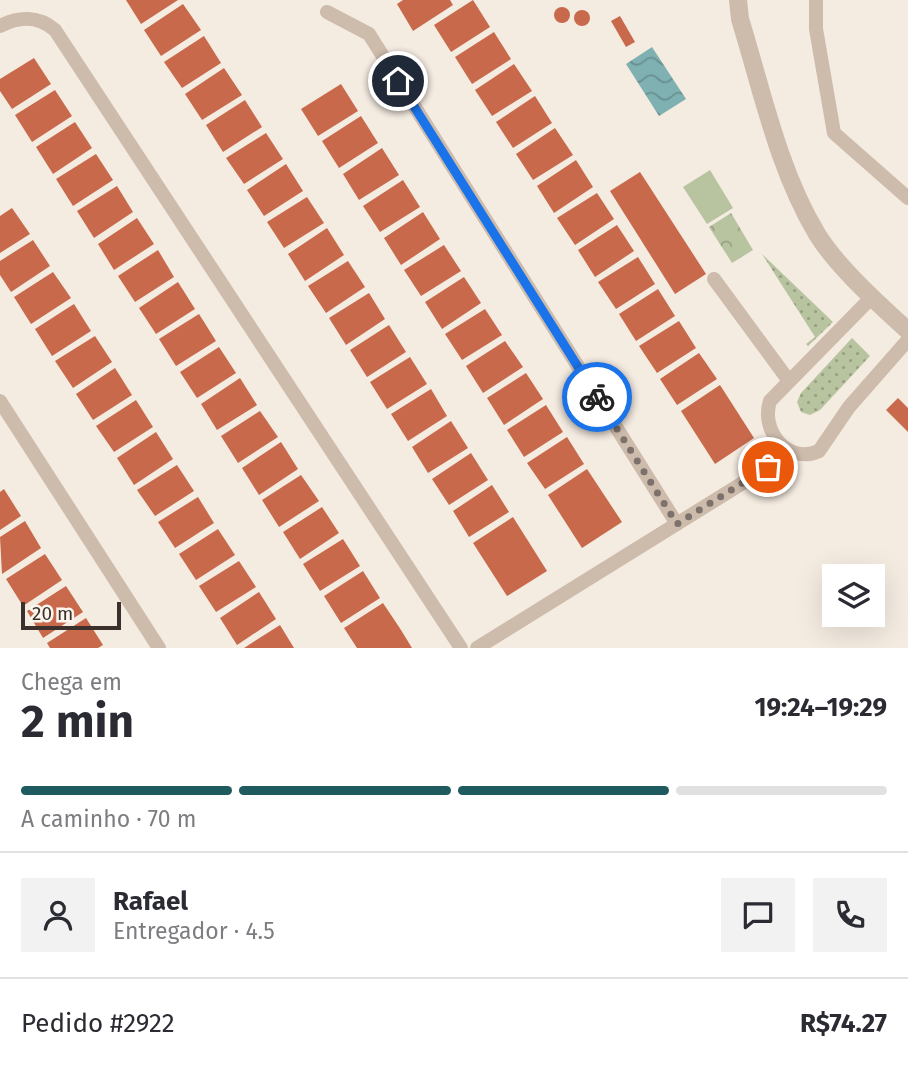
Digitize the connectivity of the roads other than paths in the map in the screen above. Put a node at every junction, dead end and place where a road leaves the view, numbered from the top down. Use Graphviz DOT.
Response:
graph roads {
  1 [pos="738,0"];
  2 [pos="816,0"];
  3 [pos="327,12"];
  4 [pos="0,26"];
  5 [pos="908,198"];
  6 [pos="714,279"];
  7 [pos="872,297"];
  8 [pos="908,331"];
  9 [pos="908,340"];
  10 [pos="789,382"];
  11 [pos="0,401"];
  12 [pos="791,453"];
  13 [pos="677,524"];
  14 [pos="159,648"];
  15 [pos="461,648"];
  16 [pos="477,648"];
  1 -- 7 [label="street"];
  2 -- 5 [label="lane"];
  3 -- 13 [label="lane"];
  4 -- 15 [label="lane"];
  6 -- 10 [label="lane"];
  7 -- 8 [label="street"];
  7 -- 10 [label="lane"];
  9 -- 12 [label="lane"];
  10 -- 12 [label="lane"];
  11 -- 14 [label="lane"];
  12 -- 13 [label="lane"];
  13 -- 16 [label="lane"];
}
